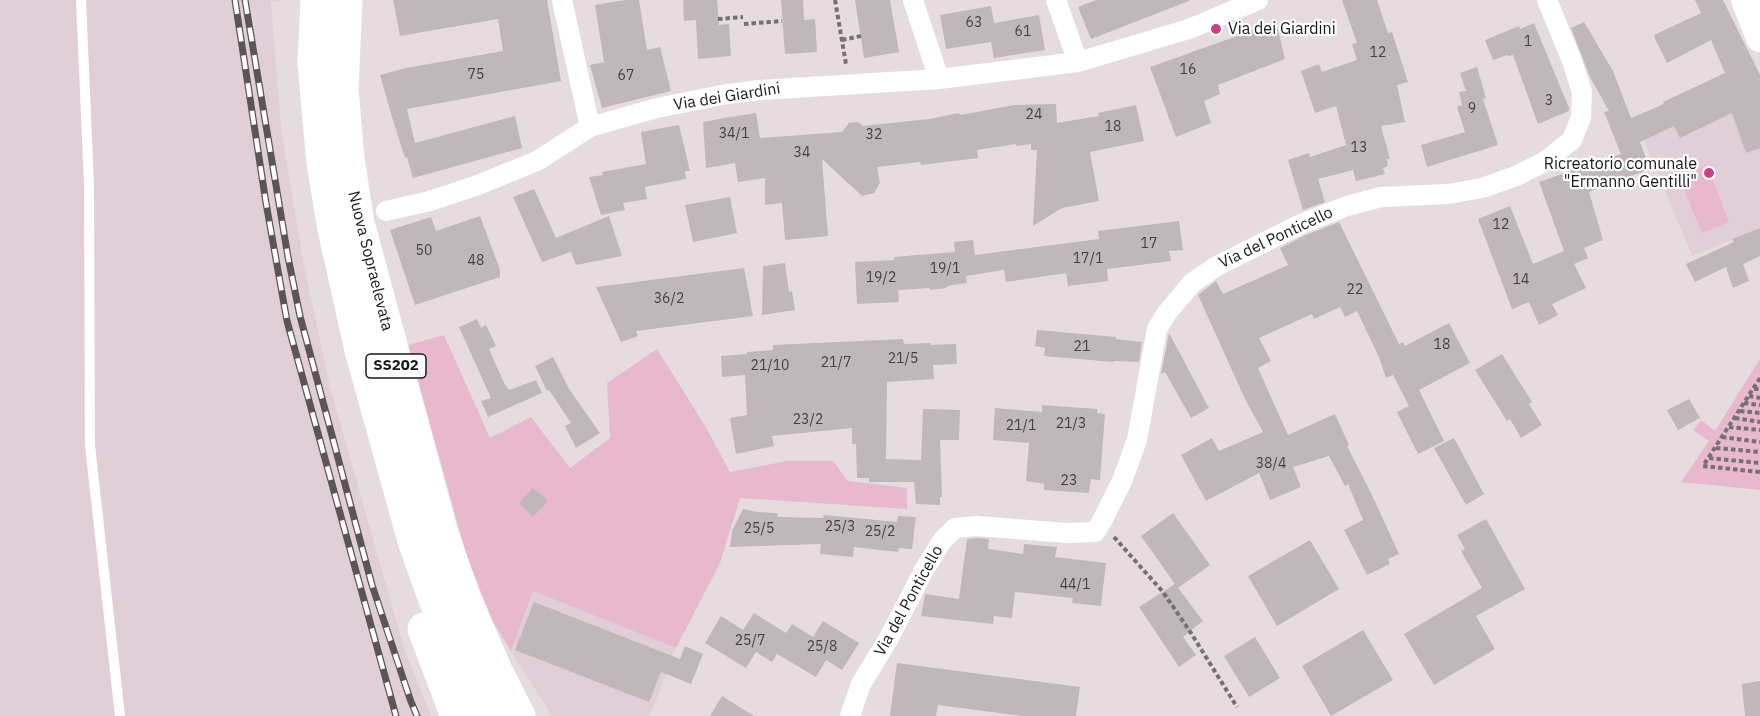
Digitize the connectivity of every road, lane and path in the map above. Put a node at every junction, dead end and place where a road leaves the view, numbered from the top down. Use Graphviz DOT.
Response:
graph roads {
  1 [pos="81,0"];
  2 [pos="317,0"];
  3 [pos="346,0"];
  4 [pos="562,0"];
  5 [pos="836,0"];
  6 [pos="913,0"];
  7 [pos="1056,0"];
  8 [pos="1258,0"];
  9 [pos="1547,0"];
  10 [pos="1745,0"];
  11 [pos="743,17"];
  12 [pos="718,19"];
  13 [pos="782,21"];
  14 [pos="744,24"];
  15 [pos="1759,33"];
  16 [pos="861,36"];
  17 [pos="842,40"];
  18 [pos="1078,62"];
  19 [pos="939,79"];
  20 [pos="849,84"];
  21 [pos="590,127"];
  22 [pos="386,211"];
  23 [pos="362,350"];
  24 [pos="1759,380"];
  25 [pos="1754,389"];
  26 [pos="1760,389"];
  27 [pos="1749,396"];
  28 [pos="1760,398"];
  29 [pos="1744,403"];
  30 [pos="1760,405"];
  31 [pos="1740,411"];
  32 [pos="1760,413"];
  33 [pos="1734,418"];
  34 [pos="1760,422"];
  35 [pos="1729,427"];
  36 [pos="1760,430"];
  37 [pos="1722,437"];
  38 [pos="1760,442"];
  39 [pos="1716,447"];
  40 [pos="1760,452"];
  41 [pos="1709,458"];
  42 [pos="1760,463"];
  43 [pos="1760,472"];
  44 [pos="1101,523"];
  45 [pos="464,597"];
  46 [pos="1237,707"];
  47 [pos="120,716"];
  48 [pos="457,716"];
  49 [pos="488,716"];
  50 [pos="519,716"];
  51 [pos="537,716"];
  52 [pos="850,716"];
  1 -- 47 [label="lane"];
  2 -- 23 [label="highway, Nuova Sopraelevata / SS202"];
  3 -- 45 [label="highway, Nuova Sopraelevata / SS202"];
  4 -- 21 [label="street"];
  5 -- 17 [label="path"];
  6 -- 19 [label="street"];
  7 -- 18 [label="street"];
  8 -- 18 [label="street, Via dei Giardini"];
  9 -- 44 [label="street, Via del Ponticello"];
  10 -- 15 [label="main road"];
  11 -- 12 [label="path"];
  13 -- 14 [label="path"];
  16 -- 17 [label="path"];
  17 -- 20 [label="path"];
  18 -- 19 [label="street, Via dei Giardini"];
  19 -- 20 [label="street, Via dei Giardini"];
  20 -- 21 [label="street, Via dei Giardini"];
  21 -- 22 [label="street, Via dei Giardini"];
  23 -- 48 [label="highway"];
  23 -- 49 [label="highway, Nuova Sopraelevata / SS202"];
  24 -- 25 [label="path"];
  25 -- 26 [label="path"];
  25 -- 27 [label="path"];
  27 -- 28 [label="path"];
  27 -- 29 [label="path"];
  29 -- 30 [label="path"];
  29 -- 31 [label="path"];
  31 -- 32 [label="path"];
  31 -- 33 [label="path"];
  33 -- 34 [label="path"];
  33 -- 35 [label="path"];
  35 -- 36 [label="path"];
  35 -- 37 [label="path"];
  37 -- 38 [label="path"];
  37 -- 39 [label="path"];
  39 -- 40 [label="path"];
  39 -- 41 [label="path"];
  41 -- 42 [label="path"];
  41 -- 43 [label="path"];
  44 -- 46 [label="path"];
  44 -- 52 [label="street, Via del Ponticello"];
  45 -- 50 [label="highway, Nuova Sopraelevata / SS202"];
  45 -- 51 [label="highway"];
}
